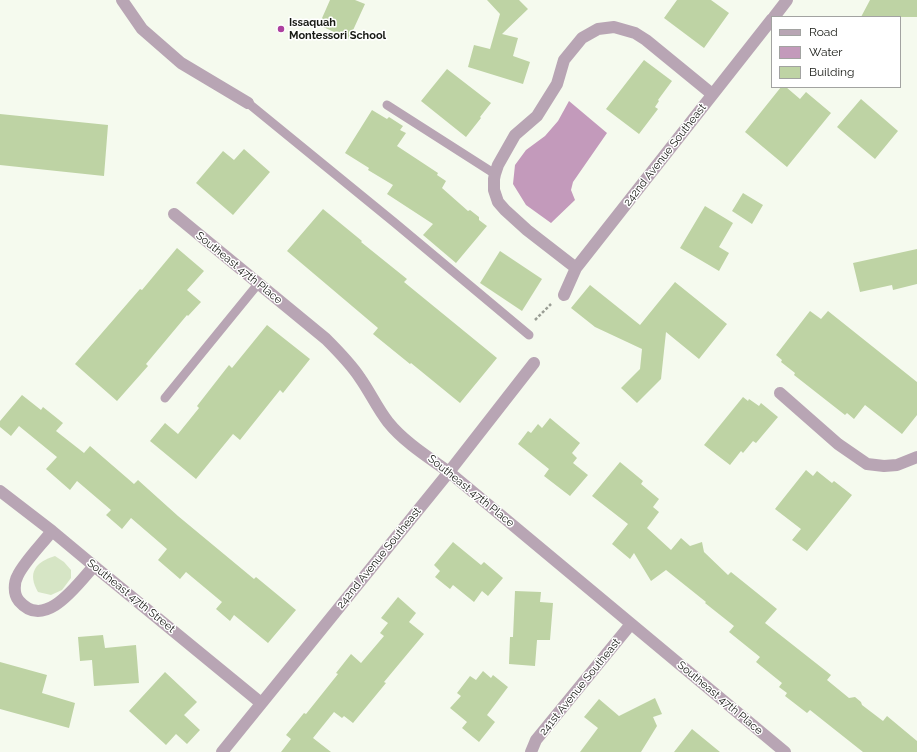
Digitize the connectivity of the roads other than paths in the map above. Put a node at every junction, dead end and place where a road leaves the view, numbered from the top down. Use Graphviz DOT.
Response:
graph roads {
  1 [pos="122,0"];
  2 [pos="787,0"];
  3 [pos="775,16"];
  4 [pos="771,20"];
  5 [pos="712,94"];
  6 [pos="248,103"];
  7 [pos="387,105"];
  8 [pos="495,174"];
  9 [pos="174,214"];
  10 [pos="576,268"];
  11 [pos="258,284"];
  12 [pos="564,295"];
  13 [pos="529,335"];
  14 [pos="534,363"];
  15 [pos="780,393"];
  16 [pos="165,398"];
  17 [pos="917,457"];
  18 [pos="449,472"];
  19 [pos="0,491"];
  20 [pos="52,531"];
  21 [pos="94,566"];
  22 [pos="631,624"];
  23 [pos="261,703"];
  24 [pos="222,752"];
  25 [pos="531,752"];
  26 [pos="785,752"];
  1 -- 6 [label="street"];
  2 -- 3 [label="street, 242nd Avenue Southeast"];
  4 -- 5 [label="street, 242nd Avenue Southeast"];
  5 -- 8 [label="street"];
  5 -- 10 [label="street, 242nd Avenue Southeast"];
  6 -- 13 [label="lane"];
  7 -- 8 [label="lane"];
  8 -- 10 [label="street"];
  9 -- 11 [label="street, Southeast 47th Place"];
  10 -- 12 [label="street, 242nd Avenue Southeast"];
  11 -- 16 [label="lane"];
  11 -- 18 [label="street, Southeast 47th Place"];
  14 -- 18 [label="street, 242nd Avenue Southeast"];
  15 -- 17 [label="street"];
  18 -- 22 [label="street, Southeast 47th Place"];
  18 -- 23 [label="street, 242nd Avenue Southeast"];
  19 -- 20 [label="street, Southeast 47th Street"];
  20 -- 21 [label="street, Southeast 47th Street"];
  20 -- 21 [label="street"];
  21 -- 23 [label="street, Southeast 47th Street"];
  22 -- 25 [label="street, 241st Avenue Southeast"];
  22 -- 26 [label="street, Southeast 47th Place"];
  23 -- 24 [label="street, 242nd Avenue Southeast"];
}
